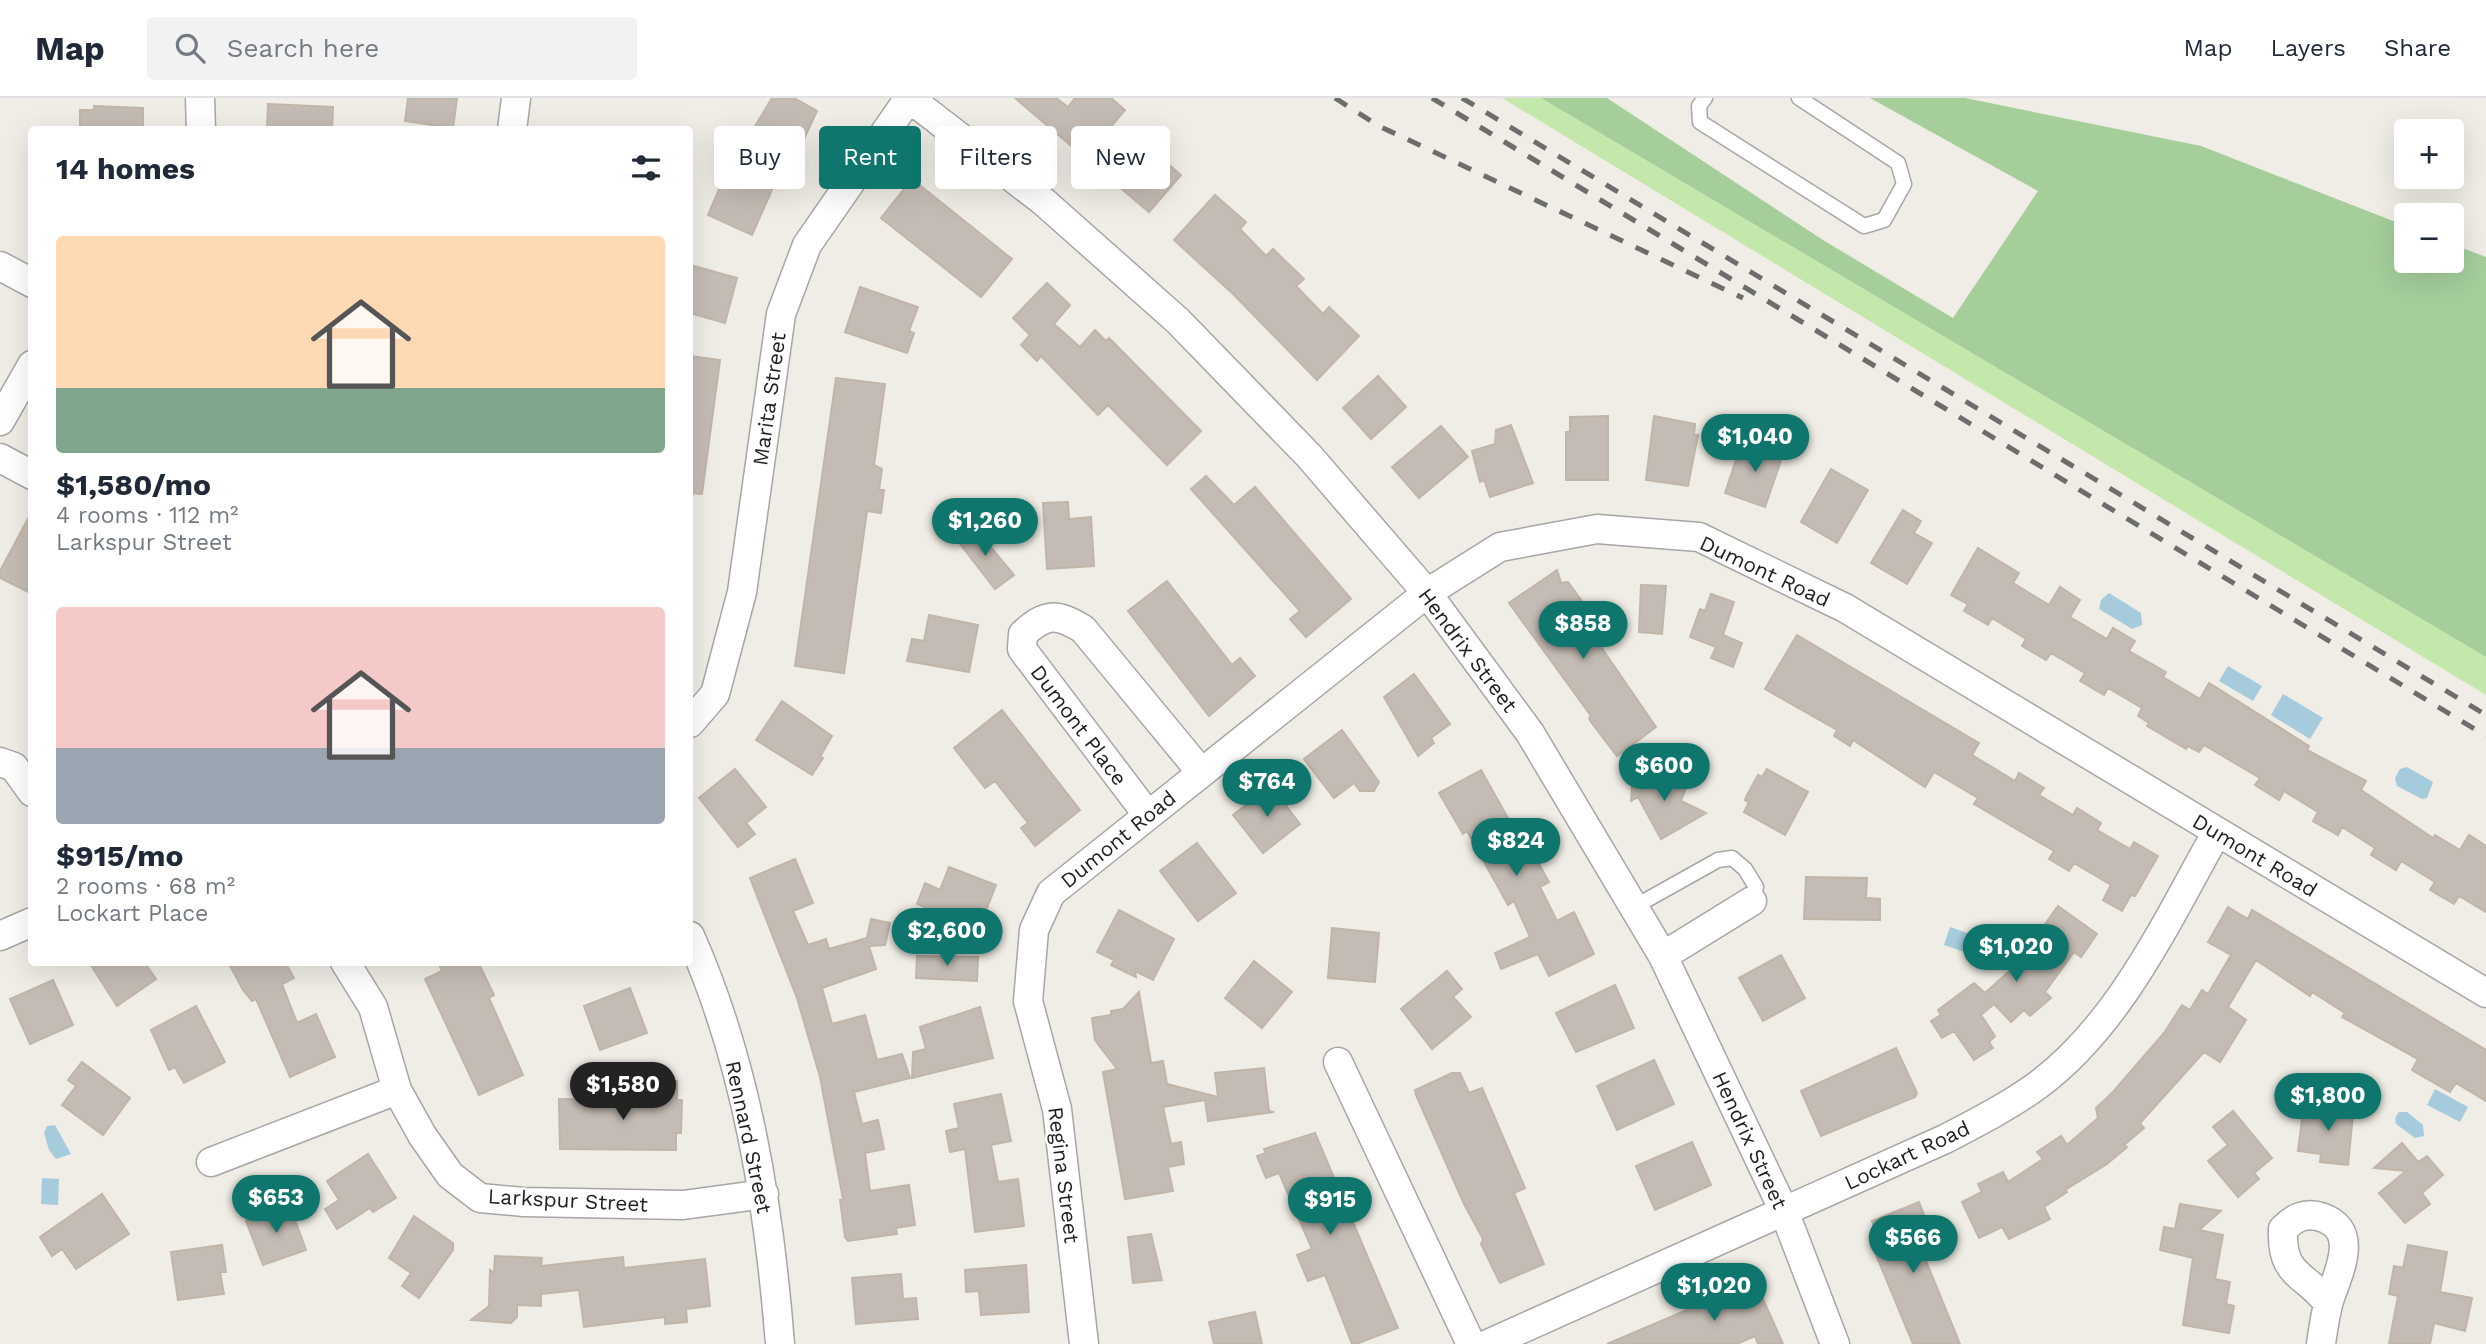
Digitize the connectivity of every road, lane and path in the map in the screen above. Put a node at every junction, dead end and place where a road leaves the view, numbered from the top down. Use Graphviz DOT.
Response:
graph roads {
  1 [pos="200,98"];
  2 [pos="516,98"];
  3 [pos="909,98"];
  4 [pos="1705,98"];
  5 [pos="1799,98"];
  6 [pos="201,126"];
  7 [pos="512,126"];
  8 [pos="0,267"];
  9 [pos="28,281"];
  10 [pos="28,372"];
  11 [pos="0,421"];
  12 [pos="0,458"];
  13 [pos="28,473"];
  14 [pos="1427,593"];
  15 [pos="693,720"];
  16 [pos="0,762"];
  17 [pos="1200,772"];
  18 [pos="28,786"];
  19 [pos="1147,814"];
  20 [pos="2217,832"];
  21 [pos="1752,901"];
  22 [pos="1634,907"];
  23 [pos="28,924"];
  24 [pos="0,936"];
  25 [pos="693,945"];
  26 [pos="1663,956"];
  27 [pos="347,966"];
  28 [pos="2486,993"];
  29 [pos="1030,1009"];
  30 [pos="1338,1062"];
  31 [pos="397,1090"];
  32 [pos="211,1163"];
  33 [pos="764,1194"];
  34 [pos="1784,1211"];
  35 [pos="2329,1303"];
  36 [pos="779,1344"];
  37 [pos="1084,1344"];
  38 [pos="1471,1344"];
  39 [pos="1488,1344"];
  40 [pos="1835,1344"];
  41 [pos="2321,1344"];
  1 -- 6 [label="street"];
  2 -- 7 [label="street"];
  3 -- 14 [label="street, Hendrix Street"];
  3 -- 15 [label="street, Marita Street"];
  4 -- 5 [label="lane"];
  8 -- 9 [label="street"];
  10 -- 11 [label="street"];
  12 -- 13 [label="street"];
  14 -- 17 [label="street, Dumont Road"];
  14 -- 20 [label="street, Dumont Road"];
  14 -- 22 [label="street, Hendrix Street"];
  16 -- 18 [label="street"];
  17 -- 19 [label="street, Dumont Road"];
  17 -- 19 [label="street, Dumont Place"];
  19 -- 29 [label="street, Dumont Road"];
  20 -- 28 [label="street, Dumont Road"];
  20 -- 34 [label="street, Lockart Road"];
  21 -- 22 [label="lane"];
  21 -- 26 [label="street"];
  22 -- 26 [label="street, Hendrix Street"];
  23 -- 24 [label="street"];
  25 -- 33 [label="street, Rennard Street"];
  26 -- 34 [label="street, Hendrix Street"];
  27 -- 31 [label="street, Larkspur Street"];
  29 -- 37 [label="street, Regina Street"];
  30 -- 38 [label="street"];
  31 -- 32 [label="street"];
  31 -- 33 [label="street, Larkspur Street"];
  33 -- 36 [label="street, Rennard Street"];
  34 -- 39 [label="street, Lockart Road"];
  34 -- 40 [label="street, Hendrix Street"];
  35 -- 41 [label="street"];
}
